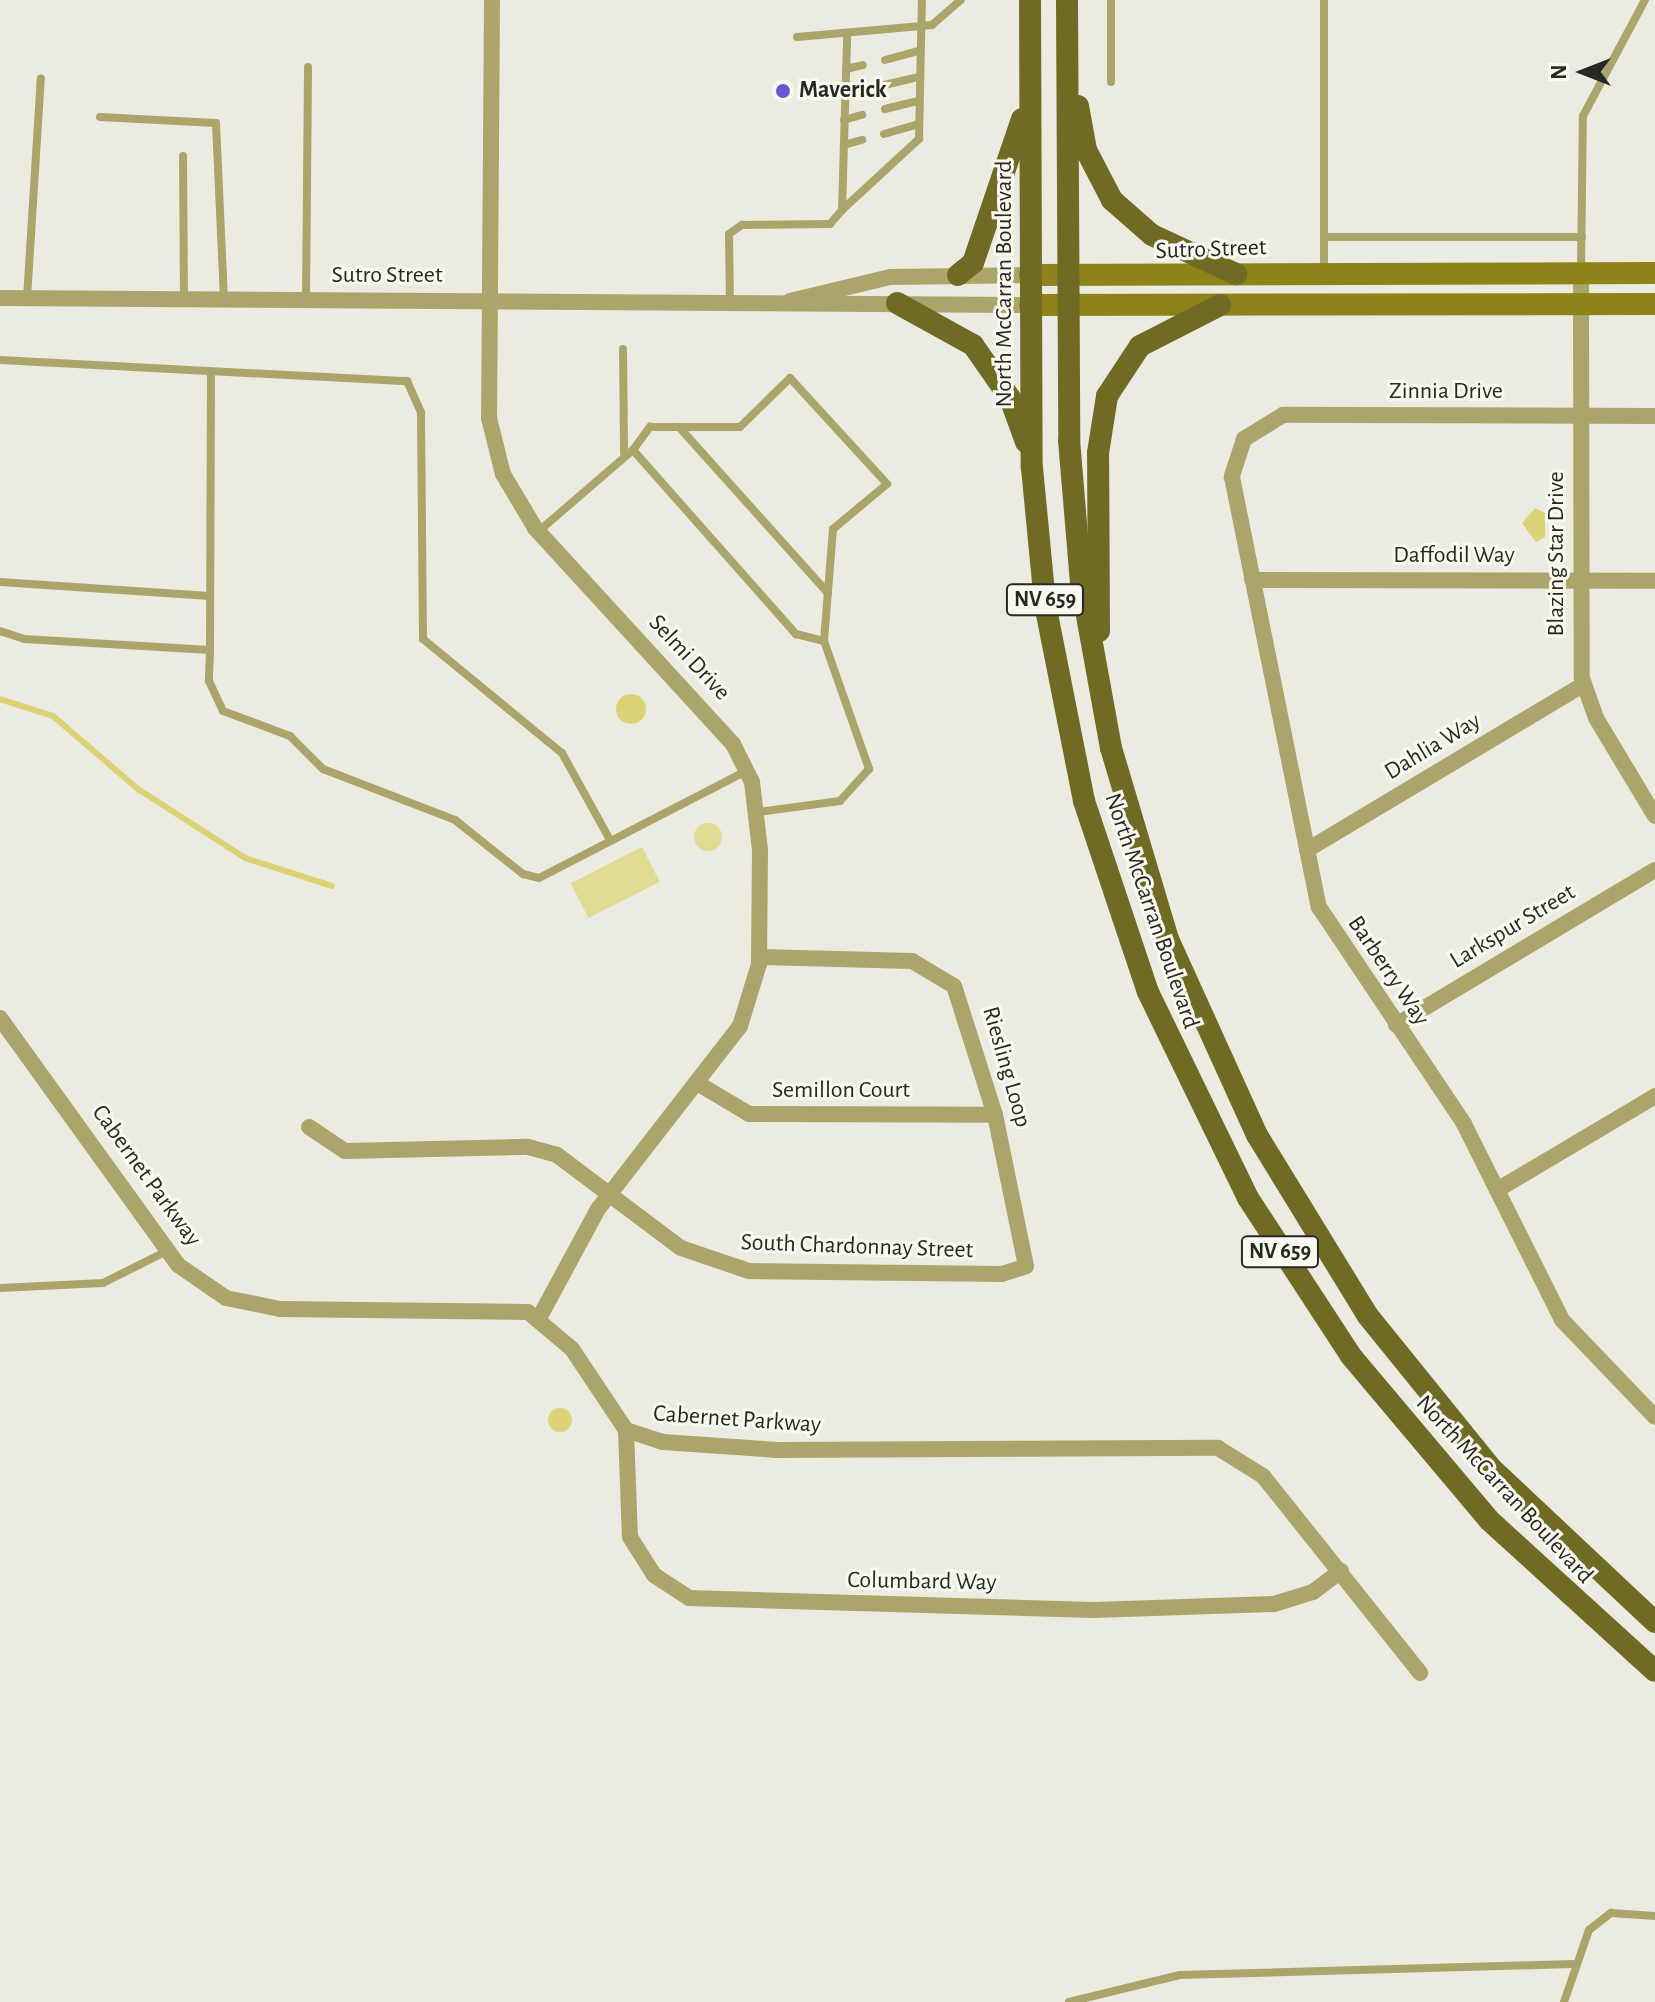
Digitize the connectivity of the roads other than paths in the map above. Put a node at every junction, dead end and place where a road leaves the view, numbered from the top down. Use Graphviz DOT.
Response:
graph roads {
  1 [pos="492,0"];
  2 [pos="922,0"];
  3 [pos="961,0"];
  4 [pos="1030,0"];
  5 [pos="1067,0"];
  6 [pos="1111,0"];
  7 [pos="1324,0"];
  8 [pos="1645,0"];
  9 [pos="922,26"];
  10 [pos="797,37"];
  11 [pos="847,37"];
  12 [pos="1068,50"];
  13 [pos="918,51"];
  14 [pos="885,60"];
  15 [pos="863,65"];
  16 [pos="308,67"];
  17 [pos="846,69"];
  18 [pos="918,77"];
  19 [pos="41,78"];
  20 [pos="1111,82"];
  21 [pos="884,85"];
  22 [pos="1030,87"];
  23 [pos="863,91"];
  24 [pos="845,95"];
  25 [pos="918,101"];
  26 [pos="885,109"];
  27 [pos="862,115"];
  28 [pos="100,117"];
  29 [pos="844,120"];
  30 [pos="918,124"];
  31 [pos="884,134"];
  32 [pos="862,140"];
  33 [pos="844,145"];
  34 [pos="183,156"];
  35 [pos="842,210"];
  36 [pos="1324,237"];
  37 [pos="1582,237"];
  38 [pos="1581,273"];
  39 [pos="1655,273"];
  40 [pos="1236,274"];
  41 [pos="1324,274"];
  42 [pos="958,275"];
  43 [pos="1030,275"];
  44 [pos="1068,279"];
  45 [pos="0,298"];
  46 [pos="27,299"];
  47 [pos="184,301"];
  48 [pos="224,301"];
  49 [pos="306,302"];
  50 [pos="492,303"];
  51 [pos="897,303"];
  52 [pos="1655,304"];
  53 [pos="1030,305"];
  54 [pos="1068,305"];
  55 [pos="1220,305"];
  56 [pos="1581,305"];
  57 [pos="730,306"];
  58 [pos="773,306"];
  59 [pos="1315,306"];
  60 [pos="623,349"];
  61 [pos="0,360"];
  62 [pos="211,372"];
  63 [pos="1582,416"];
  64 [pos="1655,416"];
  65 [pos="679,427"];
  66 [pos="1244,439"];
  67 [pos="628,452"];
  68 [pos="1032,468"];
  69 [pos="539,531"];
  70 [pos="1252,580"];
  71 [pos="1581,581"];
  72 [pos="1655,581"];
  73 [pos="0,582"];
  74 [pos="828,593"];
  75 [pos="210,596"];
  76 [pos="0,631"];
  77 [pos="824,641"];
  78 [pos="210,650"];
  79 [pos="1583,685"];
  80 [pos="1100,696"];
  81 [pos="747,771"];
  82 [pos="759,812"];
  83 [pos="1655,816"];
  84 [pos="610,840"];
  85 [pos="1307,850"];
  86 [pos="1655,870"];
  87 [pos="759,957"];
  88 [pos="1396,1025"];
  89 [pos="3,1027"];
  90 [pos="697,1083"];
  91 [pos="1655,1096"];
  92 [pos="995,1115"];
  93 [pos="309,1127"];
  94 [pos="1497,1190"];
  95 [pos="609,1195"];
  96 [pos="167,1251"];
  97 [pos="1026,1266"];
  98 [pos="0,1288"];
  99 [pos="539,1318"];
  100 [pos="1655,1417"];
  101 [pos="626,1430"];
  102 [pos="1341,1571"];
  103 [pos="1655,1622"];
  104 [pos="1655,1671"];
  105 [pos="1420,1673"];
  106 [pos="1655,1916"];
  107 [pos="1572,1964"];
  108 [pos="1069,2002"];
  109 [pos="1564,2002"];
  1 -- 50 [label="street, Selmi Drive"];
  2 -- 9 [label="lane"];
  3 -- 9 [label="lane"];
  4 -- 22 [label="main road, North McCarran Boulevard / NV 659"];
  5 -- 12 [label="main road, North McCarran Boulevard / NV 659"];
  6 -- 20 [label="lane"];
  7 -- 36 [label="lane"];
  8 -- 37 [label="lane"];
  9 -- 11 [label="lane"];
  9 -- 13 [label="lane"];
  10 -- 11 [label="lane"];
  11 -- 17 [label="lane"];
  12 -- 40 [label="main road"];
  12 -- 44 [label="main road, North McCarran Boulevard / NV 659"];
  13 -- 14 [label="lane"];
  13 -- 18 [label="lane"];
  15 -- 17 [label="lane"];
  16 -- 49 [label="lane"];
  17 -- 24 [label="lane"];
  18 -- 21 [label="lane"];
  18 -- 25 [label="lane"];
  19 -- 46 [label="lane"];
  22 -- 42 [label="main road"];
  22 -- 43 [label="main road, North McCarran Boulevard / NV 659"];
  23 -- 24 [label="lane"];
  24 -- 29 [label="lane"];
  25 -- 26 [label="lane"];
  25 -- 30 [label="lane"];
  27 -- 29 [label="lane"];
  28 -- 48 [label="lane"];
  29 -- 33 [label="lane"];
  30 -- 31 [label="lane"];
  30 -- 35 [label="lane"];
  32 -- 33 [label="lane"];
  33 -- 35 [label="lane"];
  34 -- 47 [label="lane"];
  35 -- 57 [label="lane"];
  36 -- 37 [label="lane"];
  36 -- 41 [label="lane"];
  37 -- 38 [label="lane"];
  38 -- 39 [label="main road, Sutro Street"];
  38 -- 41 [label="main road, Sutro Street"];
  38 -- 56 [label="street, Blazing Star Drive"];
  40 -- 41 [label="main road, Sutro Street"];
  40 -- 44 [label="main road, Sutro Street"];
  41 -- 59 [label="main road"];
  42 -- 43 [label="street, Sutro Street"];
  42 -- 58 [label="street, Sutro Street"];
  43 -- 44 [label="main road, Sutro Street"];
  43 -- 53 [label="main road, North McCarran Boulevard / NV 659"];
  44 -- 54 [label="main road, North McCarran Boulevard / NV 659"];
  45 -- 46 [label="street, Sutro Street"];
  46 -- 47 [label="street, Sutro Street"];
  47 -- 48 [label="street, Sutro Street"];
  48 -- 49 [label="street, Sutro Street"];
  49 -- 50 [label="street, Sutro Street"];
  50 -- 57 [label="street, Sutro Street"];
  50 -- 69 [label="street, Selmi Drive"];
  51 -- 53 [label="street, Sutro Street"];
  51 -- 58 [label="street, Sutro Street"];
  51 -- 68 [label="main road"];
  52 -- 56 [label="main road, Sutro Street"];
  53 -- 54 [label="main road, Sutro Street"];
  53 -- 68 [label="main road, North McCarran Boulevard / NV 659"];
  54 -- 55 [label="main road, Sutro Street"];
  54 -- 80 [label="main road, North McCarran Boulevard / NV 659"];
  55 -- 59 [label="main road, Sutro Street"];
  55 -- 80 [label="main road"];
  56 -- 59 [label="main road, Sutro Street"];
  56 -- 63 [label="street, Blazing Star Drive"];
  57 -- 58 [label="street, Sutro Street"];
  60 -- 67 [label="lane"];
  61 -- 62 [label="lane"];
  62 -- 75 [label="lane"];
  62 -- 84 [label="lane"];
  63 -- 64 [label="street, Zinnia Drive"];
  63 -- 66 [label="street, Zinnia Drive"];
  63 -- 71 [label="street, Blazing Star Drive"];
  65 -- 67 [label="lane"];
  65 -- 74 [label="lane"];
  65 -- 74 [label="lane"];
  66 -- 70 [label="street, Barberry Way"];
  67 -- 69 [label="lane"];
  67 -- 77 [label="lane"];
  68 -- 104 [label="main road, North McCarran Boulevard / NV 659"];
  69 -- 81 [label="street, Selmi Drive"];
  70 -- 71 [label="street, Daffodil Way"];
  70 -- 85 [label="street, Barberry Way"];
  71 -- 72 [label="street, Daffodil Way"];
  71 -- 79 [label="street, Blazing Star Drive"];
  73 -- 75 [label="lane"];
  74 -- 77 [label="lane"];
  75 -- 78 [label="lane"];
  76 -- 78 [label="lane"];
  77 -- 82 [label="lane"];
  78 -- 84 [label="lane"];
  79 -- 83 [label="street, Blazing Star Drive"];
  79 -- 85 [label="street, Dahlia Way"];
  80 -- 103 [label="main road, North McCarran Boulevard / NV 659"];
  81 -- 82 [label="street, Selmi Drive"];
  81 -- 84 [label="lane"];
  82 -- 87 [label="street, Selmi Drive"];
  85 -- 88 [label="street, Barberry Way"];
  86 -- 88 [label="street, Larkspur Street"];
  87 -- 90 [label="street, Selmi Drive"];
  87 -- 92 [label="street, Riesling Loop"];
  88 -- 94 [label="street, Barberry Way"];
  89 -- 96 [label="street, Cabernet Parkway"];
  90 -- 92 [label="street, Semillon Court"];
  90 -- 95 [label="street, Selmi Drive"];
  91 -- 94 [label="street"];
  92 -- 97 [label="street, Riesling Loop"];
  93 -- 95 [label="street, South Chardonnay Street"];
  94 -- 100 [label="street, Barberry Way"];
  95 -- 97 [label="street, South Chardonnay Street"];
  95 -- 99 [label="street, Selmi Drive"];
  96 -- 98 [label="lane"];
  96 -- 99 [label="street, Cabernet Parkway"];
  99 -- 101 [label="street, Cabernet Parkway"];
  101 -- 102 [label="street, Cabernet Parkway"];
  101 -- 102 [label="street, Columbard Way"];
  102 -- 105 [label="street, Cabernet Parkway"];
  106 -- 107 [label="lane"];
  107 -- 108 [label="lane"];
  107 -- 109 [label="lane"];
}
